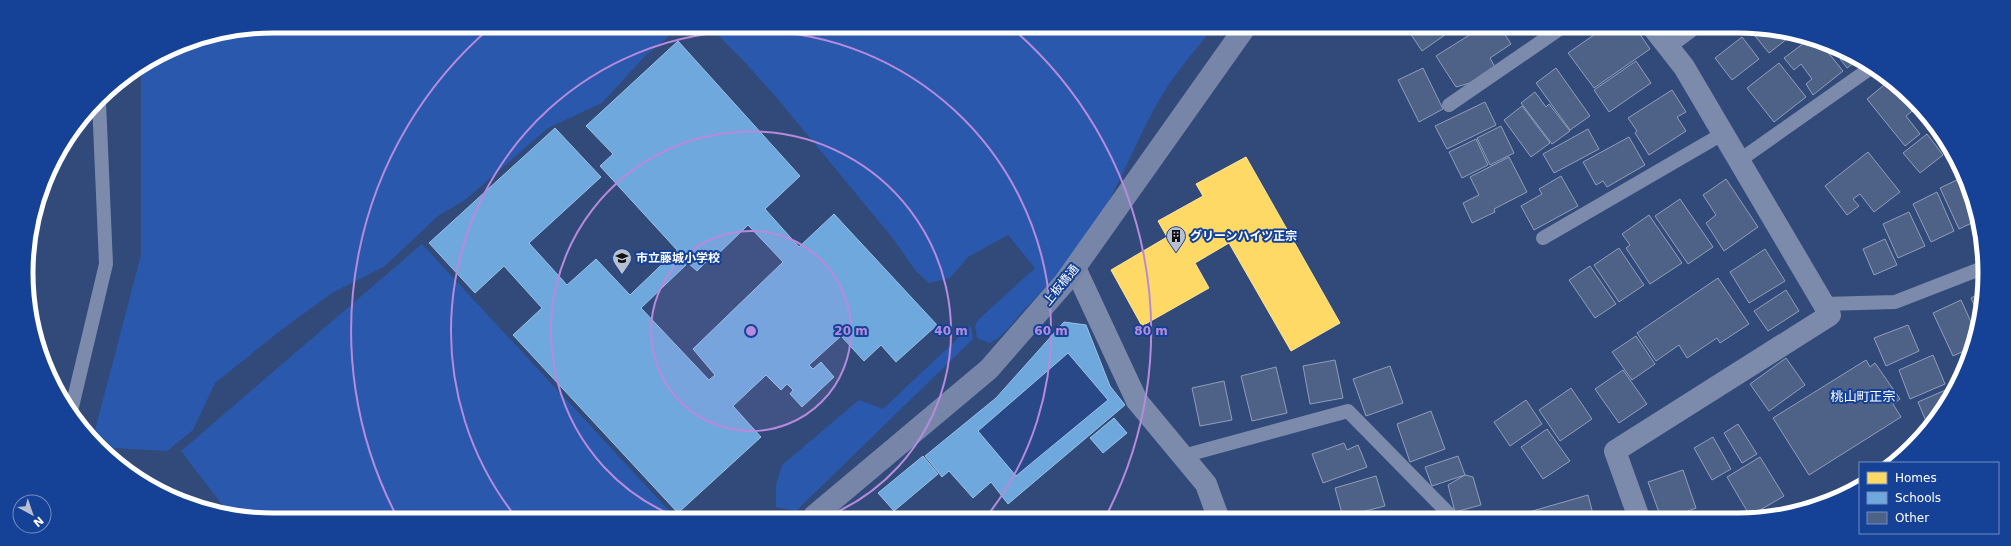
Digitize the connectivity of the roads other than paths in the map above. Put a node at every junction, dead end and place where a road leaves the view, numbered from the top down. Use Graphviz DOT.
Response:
graph roads {
  1 [pos="1241,33"];
  2 [pos="1554,33"];
  3 [pos="1657,33"];
  4 [pos="1688,33"];
  5 [pos="1669,47"];
  6 [pos="1867,71"];
  7 [pos="1449,105"];
  8 [pos="99,108"];
  9 [pos="1724,133"];
  10 [pos="1740,160"];
  11 [pos="1543,238"];
  12 [pos="1075,268"];
  13 [pos="1978,270"];
  14 [pos="1824,304"];
  15 [pos="72,405"];
  16 [pos="1183,456"];
  17 [pos="818,513"];
  18 [pos="1217,513"];
  19 [pos="1448,513"];
  20 [pos="1637,513"];
  1 -- 12 [label="street, 上板橋通"];
  2 -- 7 [label="lane"];
  3 -- 5 [label="street"];
  4 -- 5 [label="lane"];
  5 -- 9 [label="street"];
  6 -- 10 [label="lane"];
  8 -- 15 [label="lane"];
  9 -- 10 [label="street"];
  9 -- 11 [label="lane"];
  10 -- 14 [label="street"];
  12 -- 16 [label="street"];
  12 -- 17 [label="street, 上板橋通"];
  13 -- 14 [label="lane"];
  14 -- 20 [label="street"];
  16 -- 18 [label="street"];
  16 -- 19 [label="lane"];
}
